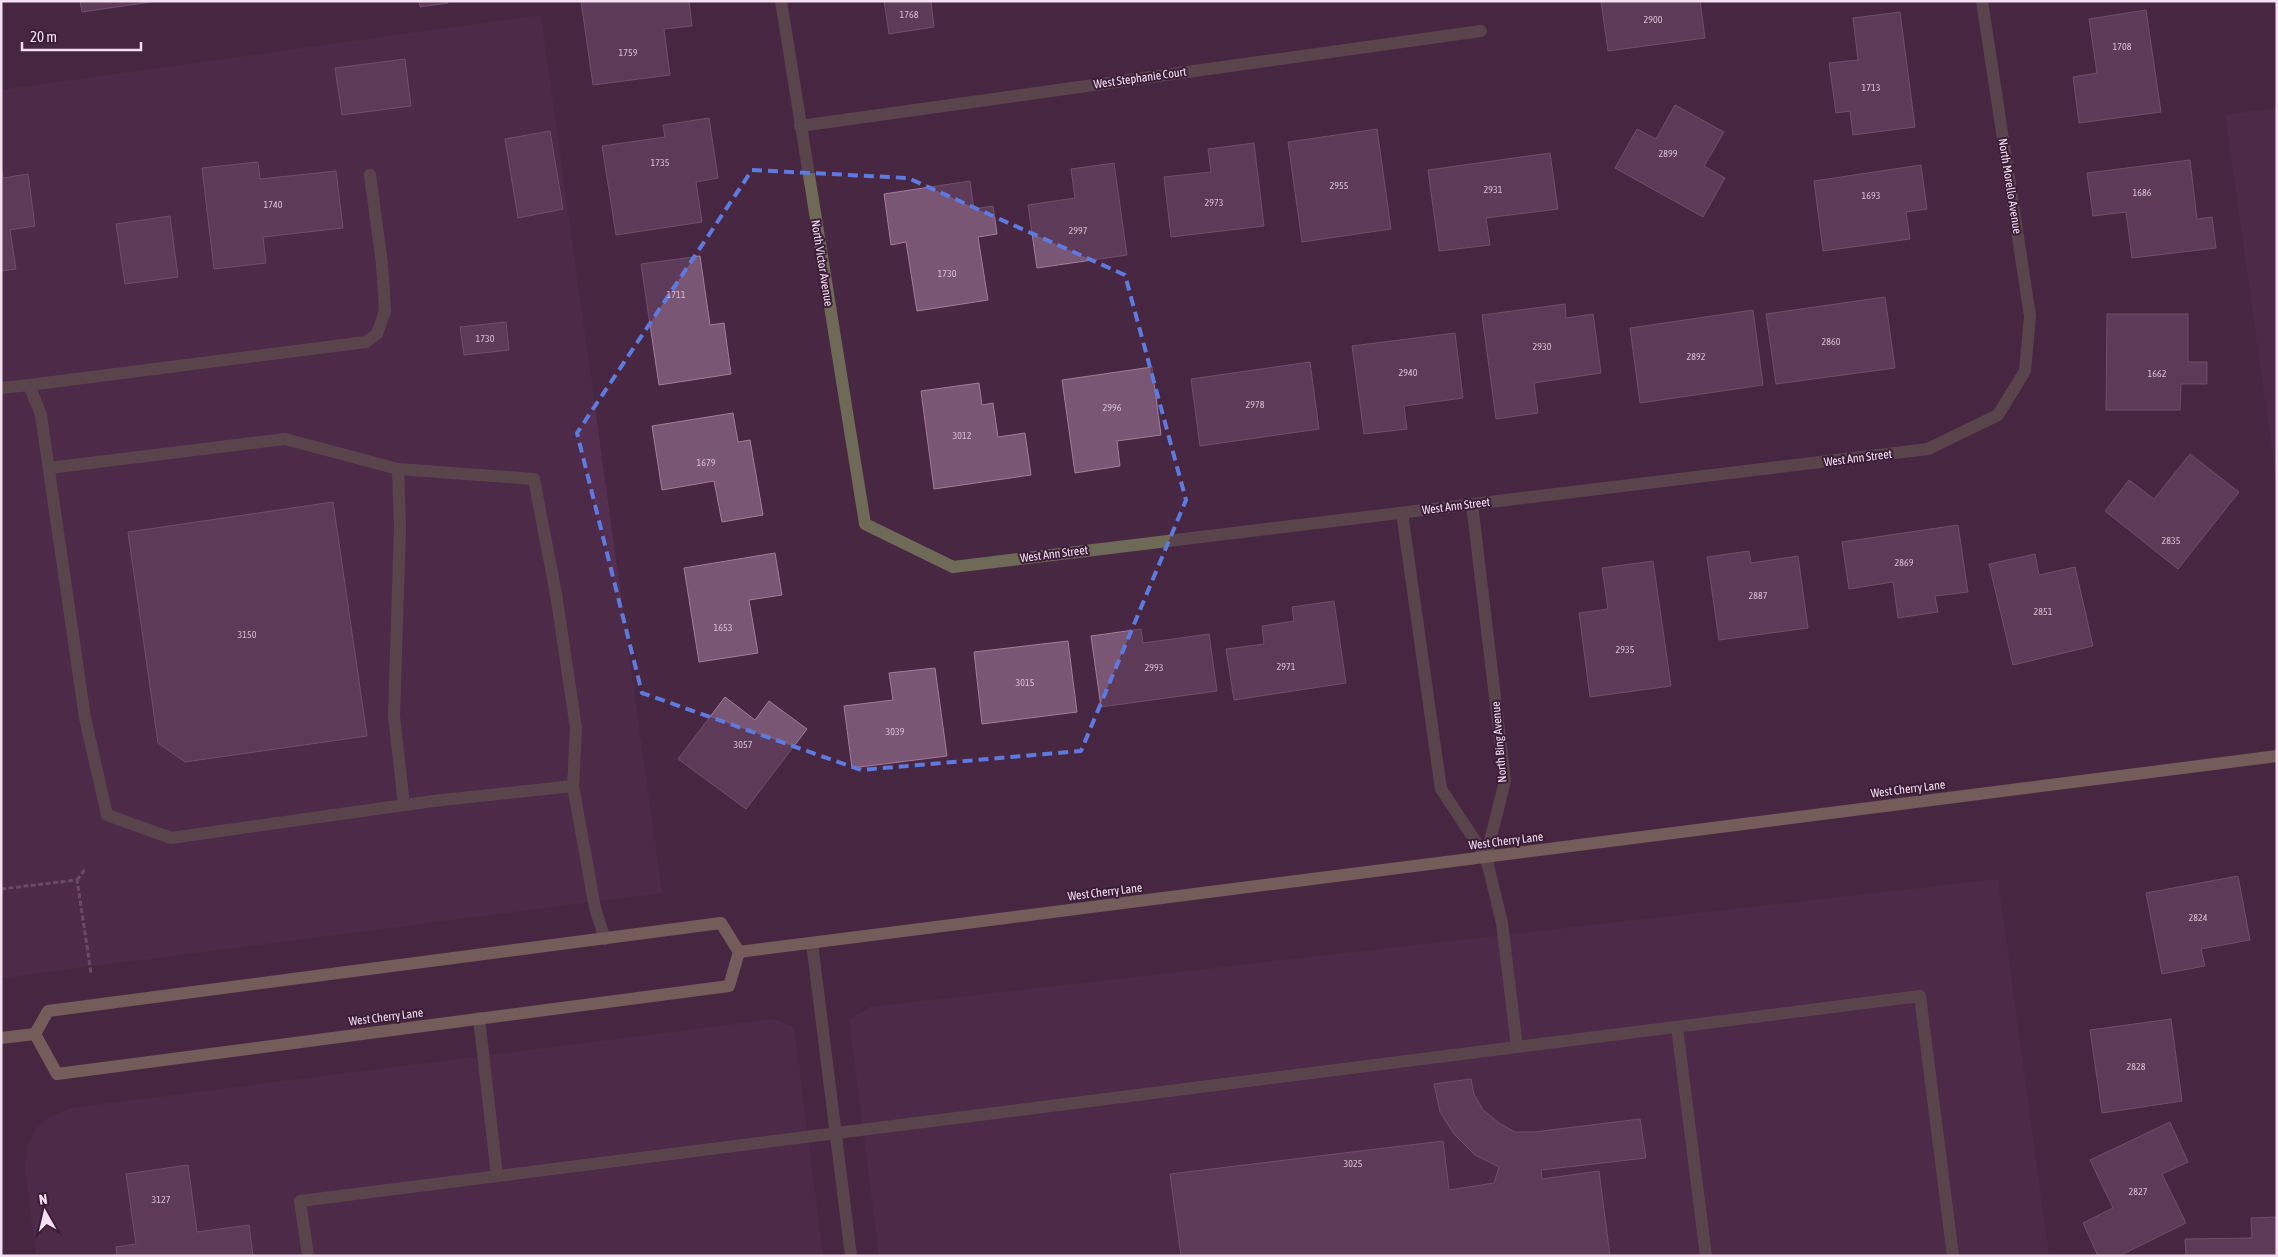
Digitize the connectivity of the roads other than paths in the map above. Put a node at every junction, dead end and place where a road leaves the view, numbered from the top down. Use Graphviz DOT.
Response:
graph roads {
  1 [pos="781,1"];
  2 [pos="1982,1"];
  3 [pos="1481,30"];
  4 [pos="800,126"];
  5 [pos="370,175"];
  6 [pos="2025,371"];
  7 [pos="29,384"];
  8 [pos="1,388"];
  9 [pos="48,468"];
  10 [pos="398,469"];
  11 [pos="1472,504"];
  12 [pos="1402,513"];
  13 [pos="865,524"];
  14 [pos="2277,756"];
  15 [pos="573,786"];
  16 [pos="404,805"];
  17 [pos="1486,857"];
  18 [pos="605,938"];
  19 [pos="812,943"];
  20 [pos="739,952"];
  21 [pos="479,1018"];
  22 [pos="1676,1027"];
  23 [pos="35,1034"];
  24 [pos="1,1038"];
  25 [pos="1517,1047"];
  26 [pos="837,1133"];
  27 [pos="498,1176"];
  28 [pos="308,1256"];
  29 [pos="851,1256"];
  30 [pos="1706,1256"];
  31 [pos="1953,1256"];
  1 -- 4 [label="street, North Victor Avenue"];
  2 -- 6 [label="street, North Morello Avenue"];
  3 -- 4 [label="street, West Stephanie Court"];
  4 -- 13 [label="street, North Victor Avenue"];
  5 -- 7 [label="street"];
  6 -- 11 [label="street, West Ann Street"];
  7 -- 8 [label="street"];
  7 -- 9 [label="street"];
  9 -- 10 [label="street"];
  9 -- 16 [label="street"];
  10 -- 15 [label="street"];
  10 -- 16 [label="street"];
  11 -- 12 [label="street, West Ann Street"];
  11 -- 17 [label="street, North Bing Avenue"];
  12 -- 13 [label="street, West Ann Street"];
  12 -- 17 [label="street"];
  14 -- 17 [label="main road, West Cherry Lane"];
  15 -- 16 [label="street"];
  15 -- 18 [label="street"];
  17 -- 19 [label="main road, West Cherry Lane"];
  17 -- 25 [label="street"];
  18 -- 20 [label="main road"];
  18 -- 23 [label="main road"];
  19 -- 20 [label="main road, West Cherry Lane"];
  19 -- 26 [label="street"];
  20 -- 21 [label="main road, West Cherry Lane"];
  21 -- 23 [label="main road, West Cherry Lane"];
  21 -- 27 [label="street"];
  22 -- 25 [label="street"];
  22 -- 30 [label="street"];
  22 -- 31 [label="street"];
  23 -- 24 [label="main road"];
  25 -- 26 [label="street"];
  26 -- 27 [label="street"];
  26 -- 29 [label="street"];
  27 -- 28 [label="street"];
}
